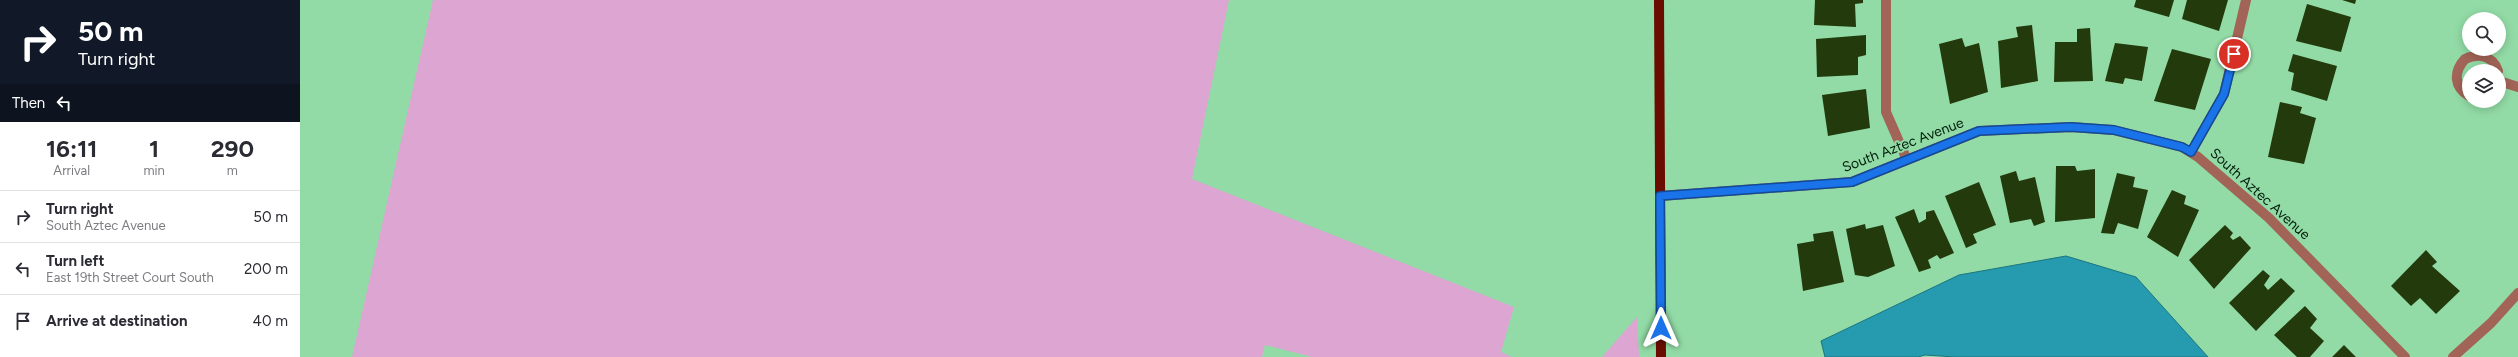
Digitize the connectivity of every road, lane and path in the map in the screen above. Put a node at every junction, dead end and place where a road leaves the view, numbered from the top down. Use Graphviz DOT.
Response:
graph roads {
  1 [pos="1659,0"];
  2 [pos="1886,0"];
  3 [pos="2246,0"];
  4 [pos="2494,64"];
  5 [pos="2506,83"];
  6 [pos="2518,87"];
  7 [pos="2462,89"];
  8 [pos="2191,152"];
  9 [pos="1907,160"];
  10 [pos="1660,196"];
  11 [pos="2518,293"];
  12 [pos="1661,357"];
  13 [pos="2405,357"];
  14 [pos="2454,357"];
  1 -- 10 [label="main road"];
  2 -- 9 [label="street"];
  3 -- 8 [label="street"];
  4 -- 7 [label="street"];
  5 -- 6 [label="street"];
  8 -- 9 [label="street, South Aztec Avenue"];
  8 -- 13 [label="street, South Aztec Avenue"];
  9 -- 10 [label="street, South Aztec Avenue"];
  10 -- 12 [label="main road"];
  11 -- 14 [label="street"];
}
